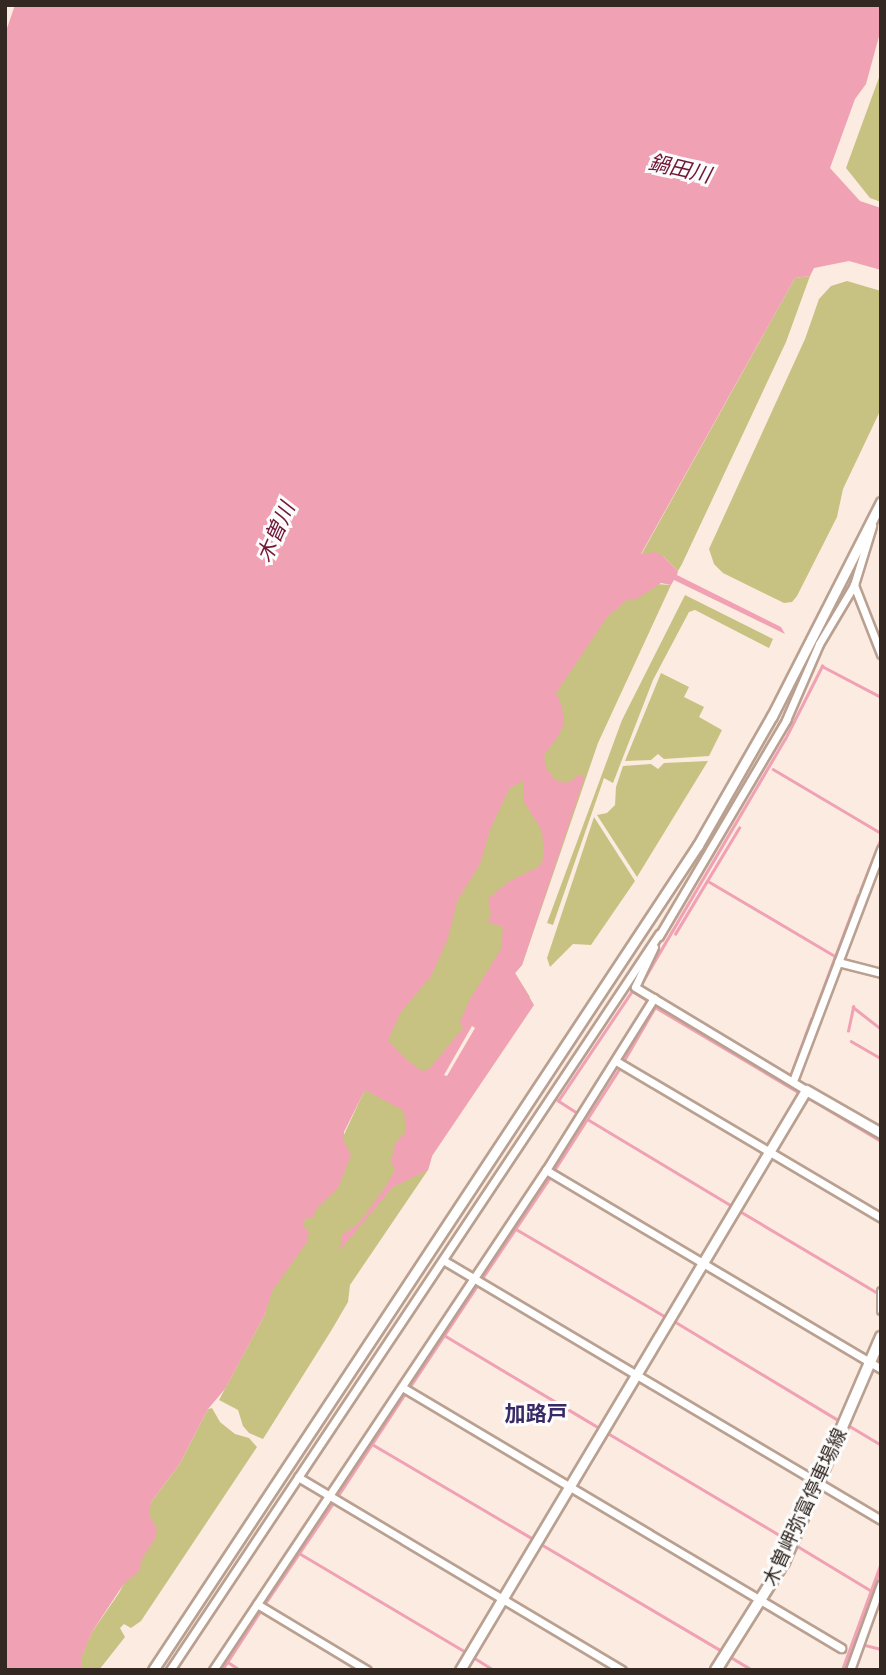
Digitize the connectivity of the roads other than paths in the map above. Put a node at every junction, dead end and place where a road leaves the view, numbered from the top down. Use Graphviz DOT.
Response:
graph roads {
  1 [pos="880,506"];
  2 [pos="854,585"];
  3 [pos="881,654"];
  4 [pos="881,849"];
  5 [pos="659,934"];
  6 [pos="838,961"];
  7 [pos="881,973"];
  8 [pos="654,998"];
  9 [pos="616,1061"];
  10 [pos="793,1081"];
  11 [pos="806,1090"];
  12 [pos="881,1133"];
  13 [pos="768,1151"];
  14 [pos="546,1170"];
  15 [pos="881,1218"];
  16 [pos="443,1260"];
  17 [pos="703,1264"];
  18 [pos="474,1279"];
  19 [pos="881,1291"];
  20 [pos="881,1310"];
  21 [pos="881,1337"];
  22 [pos="869,1362"];
  23 [pos="881,1369"];
  24 [pos="635,1375"];
  25 [pos="402,1387"];
  26 [pos="298,1477"];
  27 [pos="818,1483"];
  28 [pos="570,1487"];
  29 [pos="329,1496"];
  30 [pos="881,1520"];
  31 [pos="881,1585"];
  32 [pos="502,1598"];
  33 [pos="760,1600"];
  34 [pos="257,1604"];
  35 [pos="841,1648"];
  36 [pos="153,1670"];
  37 [pos="170,1670"];
  38 [pos="213,1670"];
  39 [pos="367,1670"];
  40 [pos="460,1670"];
  41 [pos="622,1670"];
  42 [pos="716,1670"];
  43 [pos="850,1670"];
  1 -- 2 [label="street"];
  1 -- 36 [label="street"];
  2 -- 3 [label="street"];
  2 -- 5 [label="street"];
  4 -- 6 [label="street"];
  5 -- 8 [label="street"];
  5 -- 16 [label="street"];
  6 -- 7 [label="street"];
  6 -- 10 [label="street"];
  8 -- 9 [label="street"];
  8 -- 10 [label="street"];
  9 -- 13 [label="street"];
  9 -- 14 [label="street"];
  10 -- 11 [label="street"];
  11 -- 12 [label="street"];
  11 -- 13 [label="street"];
  13 -- 15 [label="street"];
  13 -- 17 [label="street"];
  14 -- 17 [label="street"];
  14 -- 18 [label="street"];
  16 -- 18 [label="street"];
  16 -- 26 [label="street"];
  17 -- 22 [label="street"];
  17 -- 24 [label="street"];
  18 -- 24 [label="street"];
  18 -- 25 [label="street"];
  19 -- 20 [label="street"];
  21 -- 22 [label="main road, 木曽岬弥富停車場線"];
  22 -- 23 [label="street"];
  22 -- 27 [label="main road, 木曽岬弥富停車場線"];
  24 -- 27 [label="street"];
  24 -- 28 [label="street"];
  25 -- 28 [label="street"];
  25 -- 29 [label="street"];
  26 -- 29 [label="street"];
  26 -- 37 [label="street"];
  27 -- 30 [label="street"];
  27 -- 33 [label="main road, 木曽岬弥富停車場線"];
  28 -- 32 [label="street"];
  28 -- 33 [label="street"];
  29 -- 32 [label="street"];
  29 -- 34 [label="street"];
  31 -- 43 [label="street"];
  32 -- 40 [label="street"];
  32 -- 41 [label="street"];
  33 -- 35 [label="street"];
  33 -- 42 [label="main road, 木曽岬弥富停車場線"];
  34 -- 38 [label="street"];
  34 -- 39 [label="street"];
}
